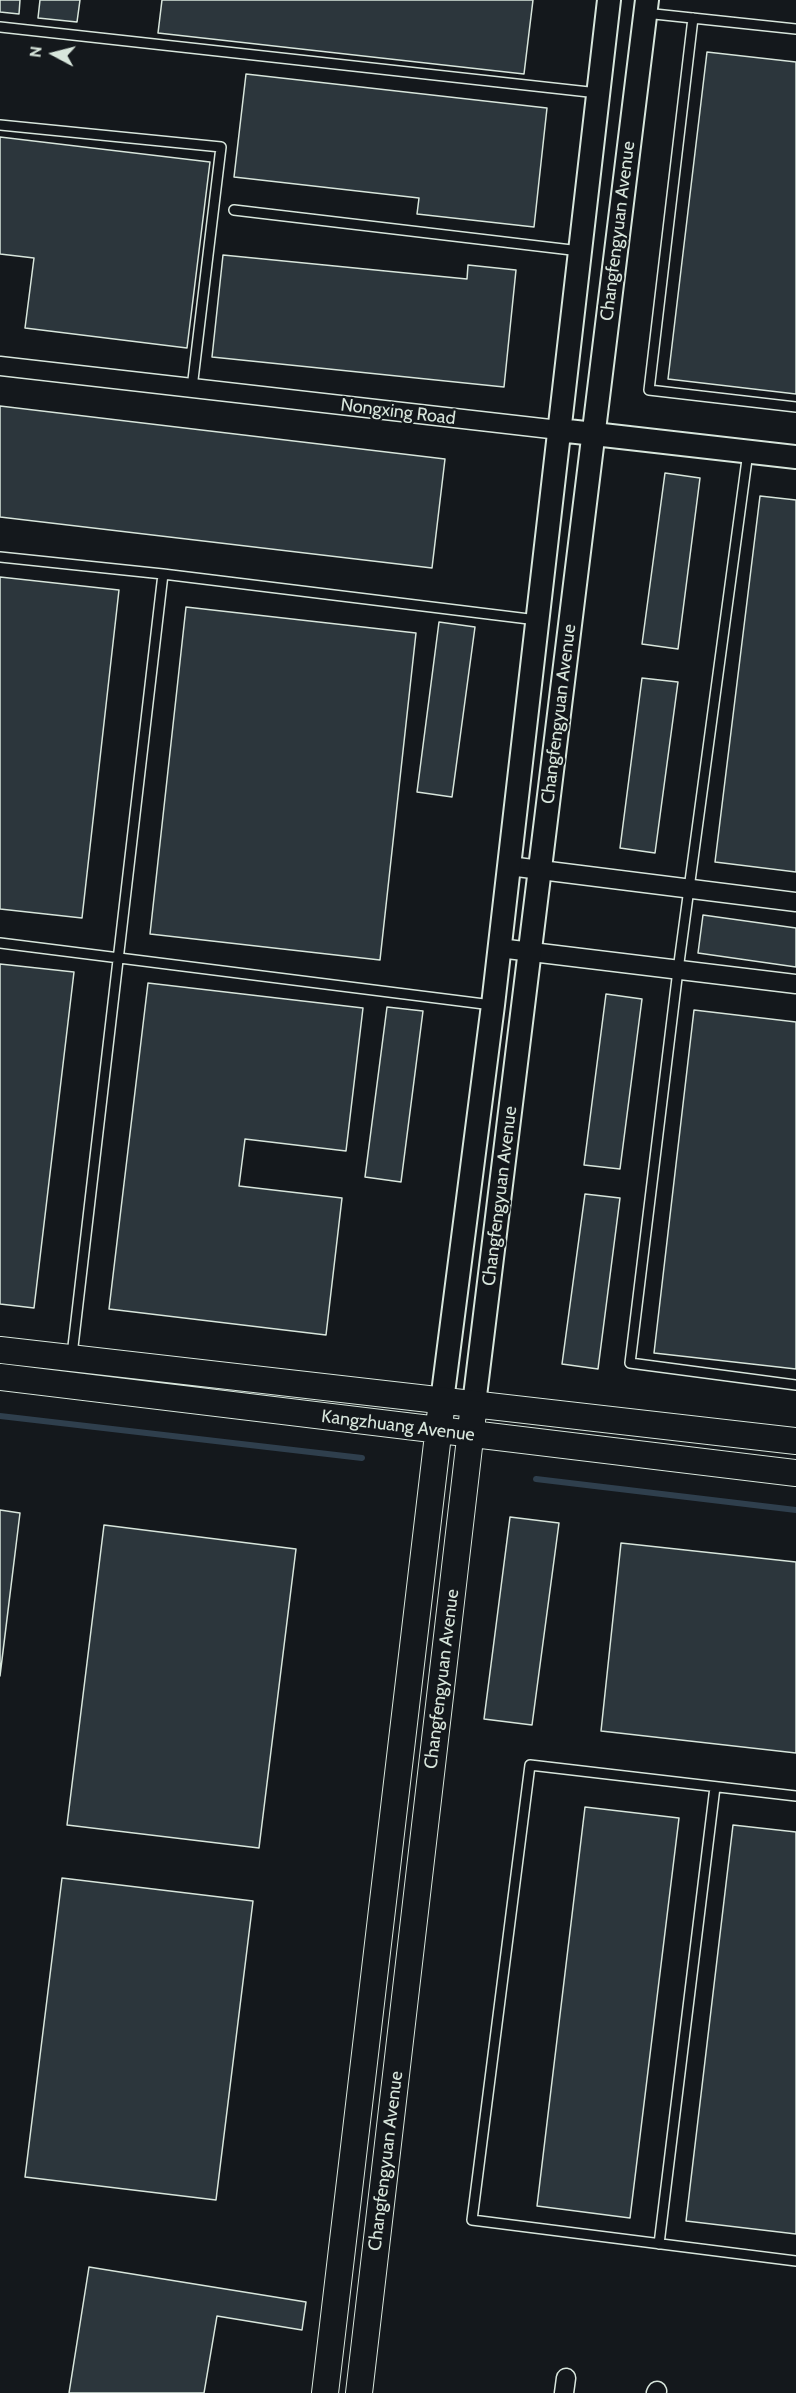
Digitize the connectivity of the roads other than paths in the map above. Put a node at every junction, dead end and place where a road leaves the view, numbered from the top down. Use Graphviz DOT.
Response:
graph roads {
  1 [pos="609,0"];
  2 [pos="646,6"];
  3 [pos="693,18"];
  4 [pos="0,27"];
  5 [pos="796,29"];
  6 [pos="598,93"];
  7 [pos="0,124"];
  8 [pos="234,210"];
  9 [pos="580,251"];
  10 [pos="0,366"];
  11 [pos="192,388"];
  12 [pos="796,407"];
  13 [pos="559,430"];
  14 [pos="594,434"];
  15 [pos="748,452"];
  16 [pos="796,457"];
  17 [pos="0,557"];
  18 [pos="163,574"];
  19 [pos="537,620"];
  20 [pos="509,866"];
  21 [pos="540,870"];
  22 [pos="689,889"];
  23 [pos="796,902"];
  24 [pos="0,943"];
  25 [pos="499,948"];
  26 [pos="530,952"];
  27 [pos="118,959"];
  28 [pos="678,970"];
  29 [pos="796,984"];
  30 [pos="493,1005"];
  31 [pos="0,1350"];
  32 [pos="70,1371"];
  33 [pos="0,1377"];
  34 [pos="796,1385"];
  35 [pos="442,1401"];
  36 [pos="474,1404"];
  37 [pos="438,1432"];
  38 [pos="471,1436"];
  39 [pos="796,1441"];
  40 [pos="796,1473"];
  41 [pos="715,1786"];
  42 [pos="796,1796"];
  43 [pos="658,2244"];
  44 [pos="796,2261"];
  45 [pos="325,2393"];
  46 [pos="359,2393"];
  1 -- 6 [label="street, Changfengyuan Avenue"];
  2 -- 3 [label="lane"];
  2 -- 14 [label="street, Changfengyuan Avenue"];
  3 -- 5 [label="lane"];
  3 -- 12 [label="lane"];
  4 -- 6 [label="lane"];
  6 -- 9 [label="street, Changfengyuan Avenue"];
  7 -- 11 [label="lane"];
  8 -- 9 [label="lane"];
  9 -- 13 [label="street, Changfengyuan Avenue"];
  10 -- 11 [label="street, Nongxing Road"];
  11 -- 13 [label="street, Nongxing Road"];
  13 -- 14 [label="street, Nongxing Road"];
  13 -- 19 [label="street, Changfengyuan Avenue"];
  14 -- 15 [label="street, Nongxing Road"];
  14 -- 21 [label="street, Changfengyuan Avenue"];
  15 -- 16 [label="street, Nongxing Road"];
  15 -- 22 [label="lane"];
  17 -- 18 [label="lane"];
  18 -- 19 [label="lane"];
  18 -- 27 [label="lane"];
  19 -- 20 [label="street, Changfengyuan Avenue"];
  20 -- 21 [label="street"];
  20 -- 25 [label="street, Changfengyuan Avenue"];
  21 -- 22 [label="street"];
  21 -- 26 [label="street, Changfengyuan Avenue"];
  22 -- 23 [label="street"];
  22 -- 28 [label="lane"];
  24 -- 27 [label="lane"];
  25 -- 26 [label="street"];
  25 -- 30 [label="street, Changfengyuan Avenue"];
  26 -- 28 [label="street"];
  26 -- 36 [label="street, Changfengyuan Avenue"];
  27 -- 30 [label="lane"];
  27 -- 32 [label="lane"];
  28 -- 29 [label="street"];
  28 -- 34 [label="lane"];
  30 -- 35 [label="street, Changfengyuan Avenue"];
  31 -- 32 [label="main road, Kangzhuang Avenue"];
  32 -- 33 [label="main road, Kangzhuang Avenue"];
  32 -- 35 [label="main road, Kangzhuang Avenue"];
  32 -- 37 [label="main road, Kangzhuang Avenue"];
  35 -- 36 [label="main road, Kangzhuang Avenue"];
  35 -- 37 [label="main road, Changfengyuan Avenue"];
  36 -- 38 [label="main road, Changfengyuan Avenue"];
  36 -- 39 [label="main road, Kangzhuang Avenue"];
  37 -- 38 [label="main road, Kangzhuang Avenue"];
  37 -- 45 [label="main road, Changfengyuan Avenue"];
  38 -- 40 [label="main road, Kangzhuang Avenue"];
  38 -- 46 [label="main road, Changfengyuan Avenue"];
  41 -- 42 [label="lane"];
  41 -- 43 [label="lane"];
  41 -- 43 [label="lane"];
  43 -- 44 [label="lane"];
}
